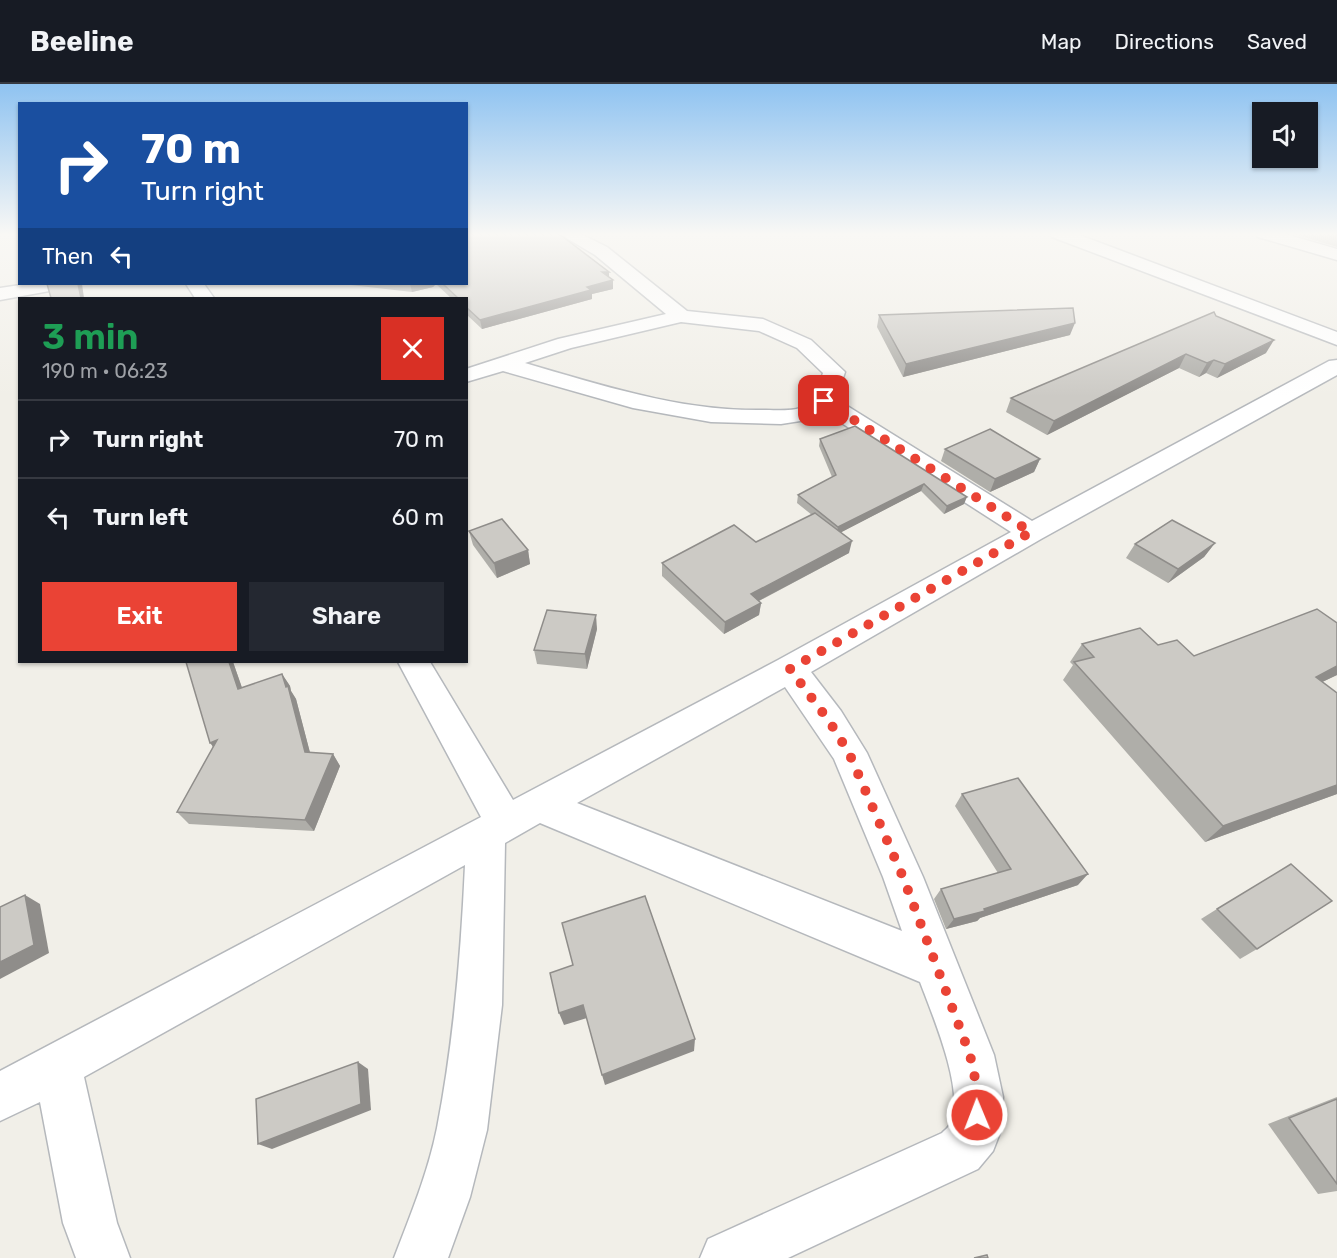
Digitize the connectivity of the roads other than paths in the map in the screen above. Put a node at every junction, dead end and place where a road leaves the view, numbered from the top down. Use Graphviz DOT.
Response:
graph roads {
  1 [pos="34,288"];
  2 [pos="647,288"];
  3 [pos="1195,288"];
  4 [pos="0,294"];
  5 [pos="681,316"];
  6 [pos="1336,344"];
  7 [pos="504,364"];
  8 [pos="468,375"];
  9 [pos="824,401"];
  10 [pos="1031,532"];
  11 [pos="415,663"];
  12 [pos="790,669"];
  13 [pos="510,820"];
  14 [pos="937,967"];
  15 [pos="57,1065"];
  16 [pos="0,1097"];
  17 [pos="103,1258"];
  18 [pos="421,1258"];
  19 [pos="727,1258"];
  1 -- 4 [label="street"];
  2 -- 5 [label="street"];
  3 -- 6 [label="street"];
  5 -- 7 [label="street"];
  5 -- 9 [label="street"];
  6 -- 10 [label="street"];
  7 -- 8 [label="street"];
  7 -- 9 [label="street"];
  9 -- 10 [label="street"];
  10 -- 12 [label="street"];
  11 -- 13 [label="street"];
  12 -- 13 [label="street"];
  12 -- 14 [label="street"];
  13 -- 14 [label="street"];
  13 -- 15 [label="street"];
  13 -- 18 [label="street"];
  14 -- 19 [label="street"];
  15 -- 16 [label="street"];
  15 -- 17 [label="street"];
}
